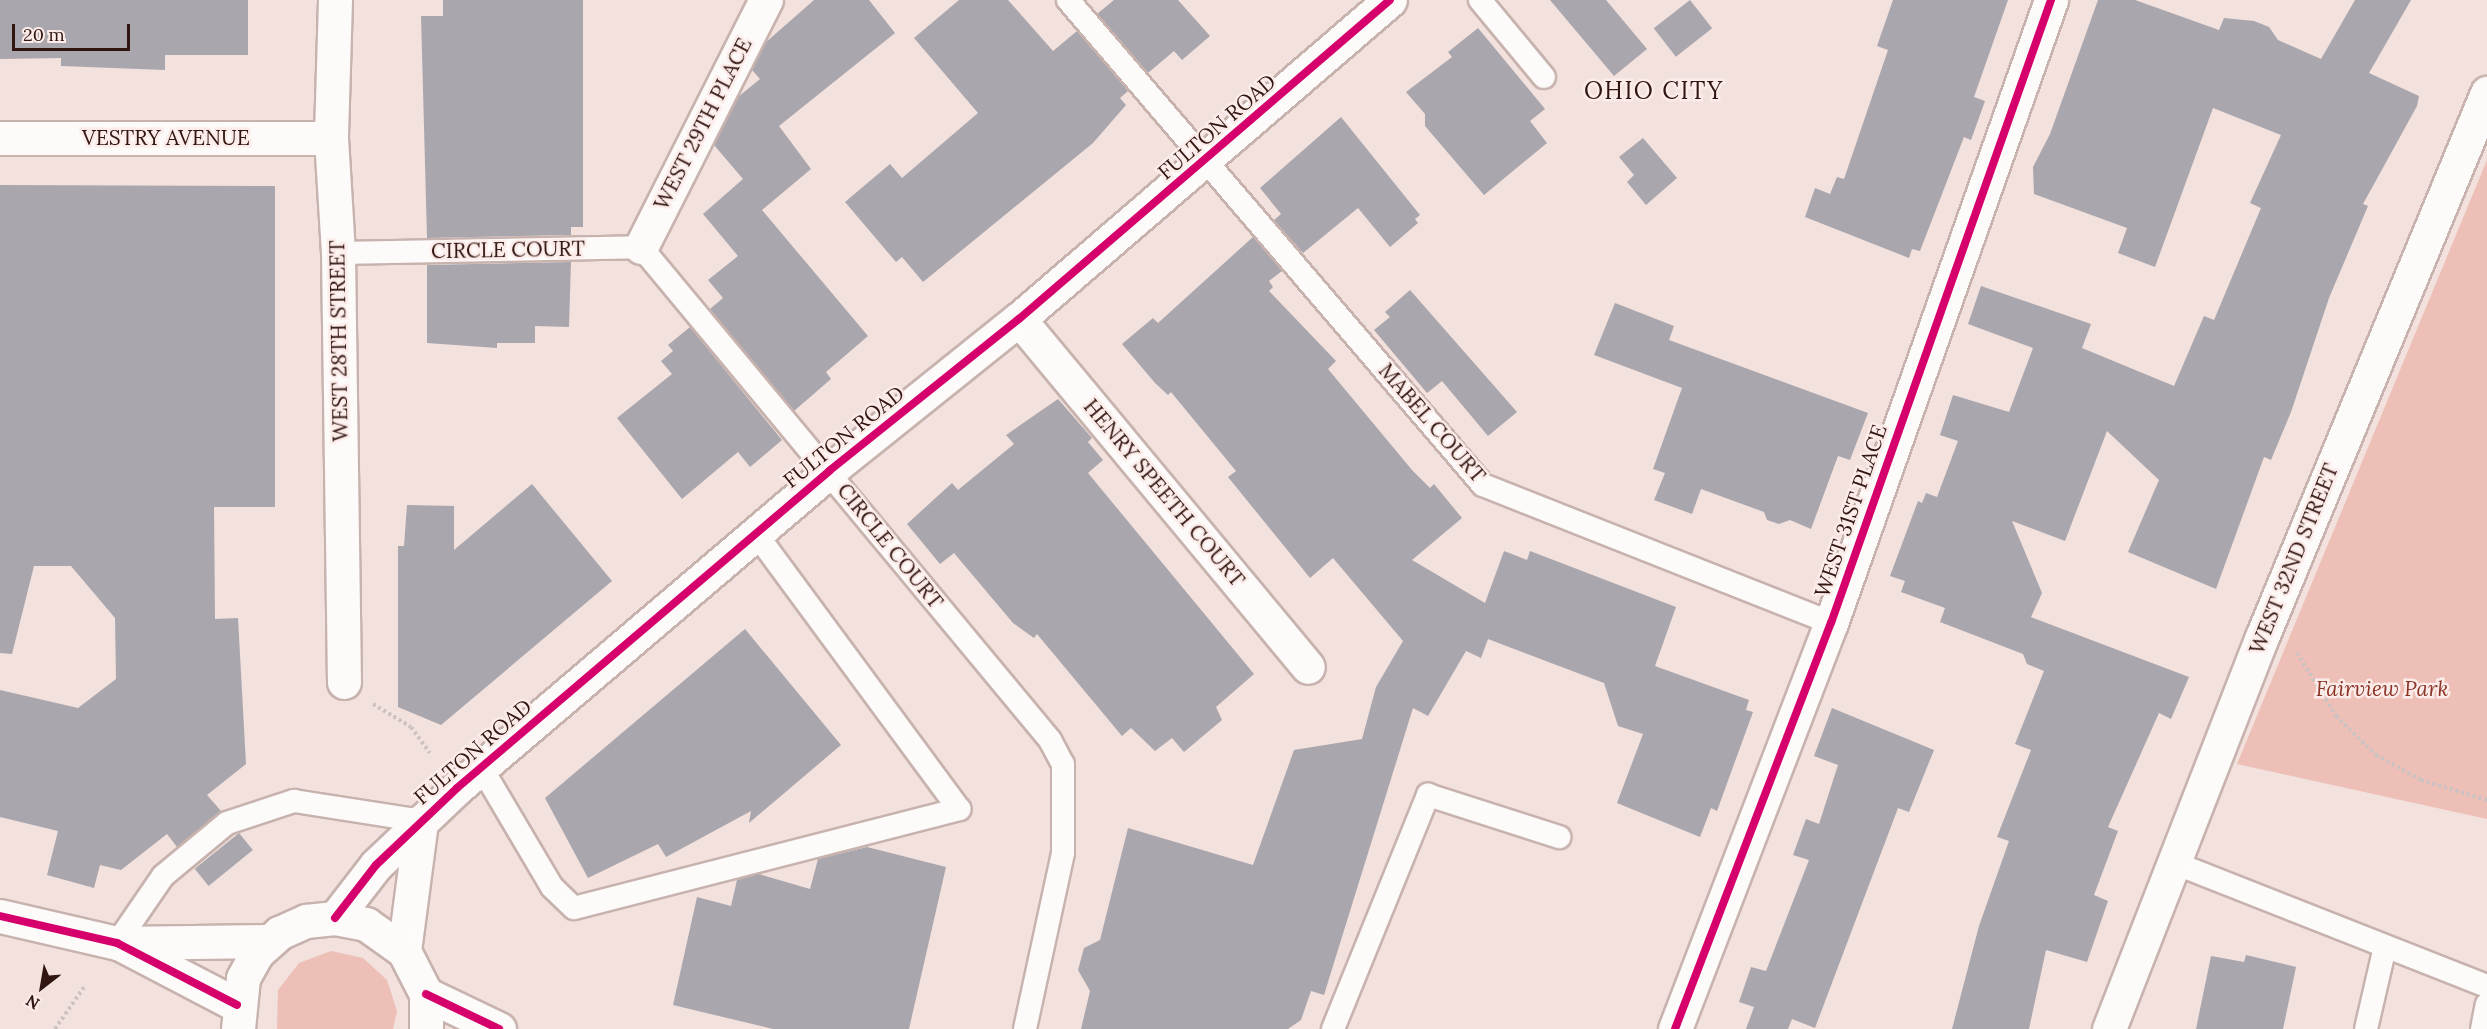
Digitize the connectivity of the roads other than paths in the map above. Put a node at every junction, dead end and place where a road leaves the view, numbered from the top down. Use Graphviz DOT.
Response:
graph roads {
  1 [pos="335,0"];
  2 [pos="766,0"];
  3 [pos="1068,0"];
  4 [pos="1390,0"];
  5 [pos="1480,0"];
  6 [pos="2051,0"];
  7 [pos="1544,77"];
  8 [pos="2487,93"];
  9 [pos="0,138"];
  10 [pos="331,138"];
  11 [pos="1207,160"];
  12 [pos="641,247"];
  13 [pos="338,253"];
  14 [pos="1019,319"];
  15 [pos="829,471"];
  16 [pos="756,534"];
  17 [pos="1831,622"];
  18 [pos="1308,666"];
  19 [pos="344,682"];
  20 [pos="482,768"];
  21 [pos="422,821"];
  22 [pos="1559,837"];
  23 [pos="2172,862"];
  24 [pos="0,916"];
  25 [pos="335,918"];
  26 [pos="268,941"];
  27 [pos="117,943"];
  28 [pos="2385,946"];
  29 [pos="404,951"];
  30 [pos="2487,986"];
  31 [pos="426,994"];
  32 [pos="2487,1004"];
  33 [pos="238,1017"];
  34 [pos="426,1029"];
  35 [pos="499,1029"];
  36 [pos="1025,1029"];
  37 [pos="1334,1029"];
  38 [pos="1675,1029"];
  39 [pos="2109,1029"];
  40 [pos="2366,1029"];
  41 [pos="2482,1029"];
  1 -- 10 [label="street, WEST 28TH STREET"];
  2 -- 12 [label="street, WEST 29TH PLACE"];
  3 -- 11 [label="lane, MABEL COURT"];
  4 -- 11 [label="street, FULTON ROAD"];
  5 -- 7 [label="lane"];
  6 -- 17 [label="street, WEST 31ST PLACE"];
  8 -- 23 [label="street, WEST 32ND STREET"];
  9 -- 10 [label="street, VESTRY AVENUE"];
  10 -- 13 [label="street, WEST 28TH STREET"];
  11 -- 14 [label="street, FULTON ROAD"];
  11 -- 17 [label="lane, MABEL COURT"];
  12 -- 13 [label="lane, CIRCLE COURT"];
  12 -- 15 [label="lane, CIRCLE COURT"];
  13 -- 19 [label="street, WEST 28TH STREET"];
  14 -- 15 [label="street, FULTON ROAD"];
  14 -- 18 [label="street, HENRY SPEETH COURT"];
  15 -- 16 [label="street, FULTON ROAD"];
  15 -- 36 [label="lane, CIRCLE COURT"];
  16 -- 20 [label="street, FULTON ROAD"];
  16 -- 20 [label="lane"];
  17 -- 38 [label="street, WEST 31ST PLACE"];
  20 -- 21 [label="street, FULTON ROAD"];
  21 -- 25 [label="street, FULTON ROAD"];
  21 -- 27 [label="lane"];
  21 -- 29 [label="street, FULTON ROAD"];
  22 -- 37 [label="lane"];
  23 -- 28 [label="lane"];
  23 -- 39 [label="street, WEST 32ND STREET"];
  24 -- 27 [label="street"];
  25 -- 26 [label="street"];
  25 -- 29 [label="street"];
  26 -- 27 [label="street"];
  26 -- 33 [label="street"];
  27 -- 33 [label="street"];
  28 -- 30 [label="lane"];
  28 -- 40 [label="lane"];
  29 -- 31 [label="street"];
  31 -- 34 [label="street"];
  31 -- 35 [label="street"];
  32 -- 41 [label="lane"];
}
